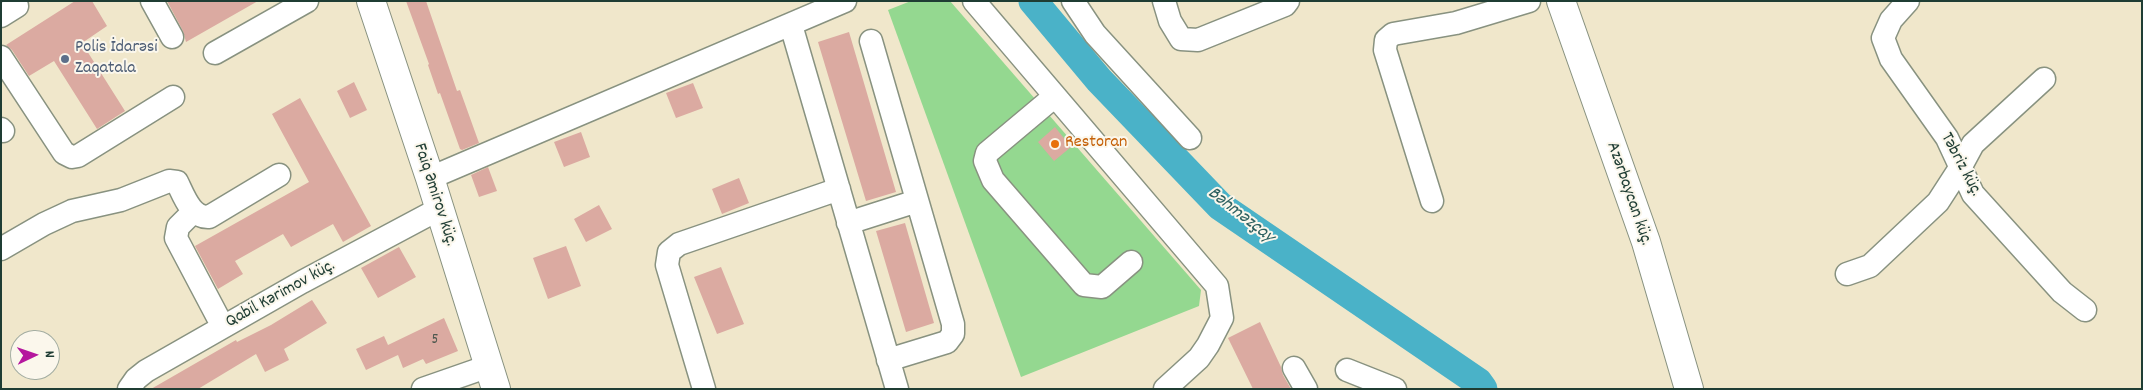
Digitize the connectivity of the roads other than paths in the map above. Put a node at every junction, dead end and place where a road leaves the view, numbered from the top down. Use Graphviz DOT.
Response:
graph roads {
  1 [pos="152,1"];
  2 [pos="307,1"];
  3 [pos="845,1"];
  4 [pos="974,1"];
  5 [pos="1073,1"];
  6 [pos="1164,1"];
  7 [pos="1288,1"];
  8 [pos="1529,1"];
  9 [pos="1561,1"];
  10 [pos="1908,1"];
  11 [pos="374,2"];
  12 [pos="791,25"];
  13 [pos="172,37"];
  14 [pos="871,41"];
  15 [pos="215,53"];
  16 [pos="1,57"];
  17 [pos="2044,78"];
  18 [pos="1055,96"];
  19 [pos="173,97"];
  20 [pos="1190,138"];
  21 [pos="1960,168"];
  22 [pos="279,175"];
  23 [pos="430,178"];
  24 [pos="839,190"];
  25 [pos="917,201"];
  26 [pos="1432,201"];
  27 [pos="439,209"];
  28 [pos="193,212"];
  29 [pos="848,223"];
  30 [pos="1,249"];
  31 [pos="1131,262"];
  32 [pos="1847,274"];
  33 [pos="2085,310"];
  34 [pos="223,327"];
  35 [pos="888,360"];
  36 [pos="1294,368"];
  37 [pos="1347,370"];
  38 [pos="493,377"];
  39 [pos="129,389"];
  40 [pos="423,389"];
  41 [pos="704,389"];
  42 [pos="897,389"];
  43 [pos="1165,389"];
  44 [pos="1306,389"];
  45 [pos="1395,389"];
  46 [pos="1689,389"];
  1 -- 13 [label="street"];
  2 -- 15 [label="street"];
  3 -- 12 [label="street"];
  4 -- 18 [label="street"];
  5 -- 20 [label="street"];
  6 -- 7 [label="street"];
  8 -- 26 [label="street"];
  9 -- 46 [label="main road, Azərbaycan küç."];
  10 -- 21 [label="street, Təbriz küç."];
  11 -- 23 [label="main road, Faiq Əmirov küç."];
  12 -- 23 [label="street"];
  12 -- 24 [label="street"];
  14 -- 25 [label="street"];
  16 -- 19 [label="street"];
  17 -- 21 [label="street"];
  18 -- 31 [label="street"];
  18 -- 43 [label="street"];
  21 -- 32 [label="street"];
  21 -- 33 [label="street, Təbriz küç."];
  22 -- 28 [label="street"];
  23 -- 27 [label="main road, Faiq Əmirov küç."];
  24 -- 29 [label="street"];
  24 -- 41 [label="street"];
  25 -- 29 [label="street"];
  25 -- 35 [label="street"];
  27 -- 34 [label="street, Qabil Kərimov küç."];
  27 -- 38 [label="main road, Faiq Əmirov küç."];
  28 -- 30 [label="street"];
  28 -- 34 [label="street"];
  29 -- 35 [label="street"];
  34 -- 39 [label="street, Qabil Kərimov küç."];
  35 -- 42 [label="street"];
  36 -- 44 [label="street"];
  37 -- 45 [label="street"];
  38 -- 40 [label="street"];
}
